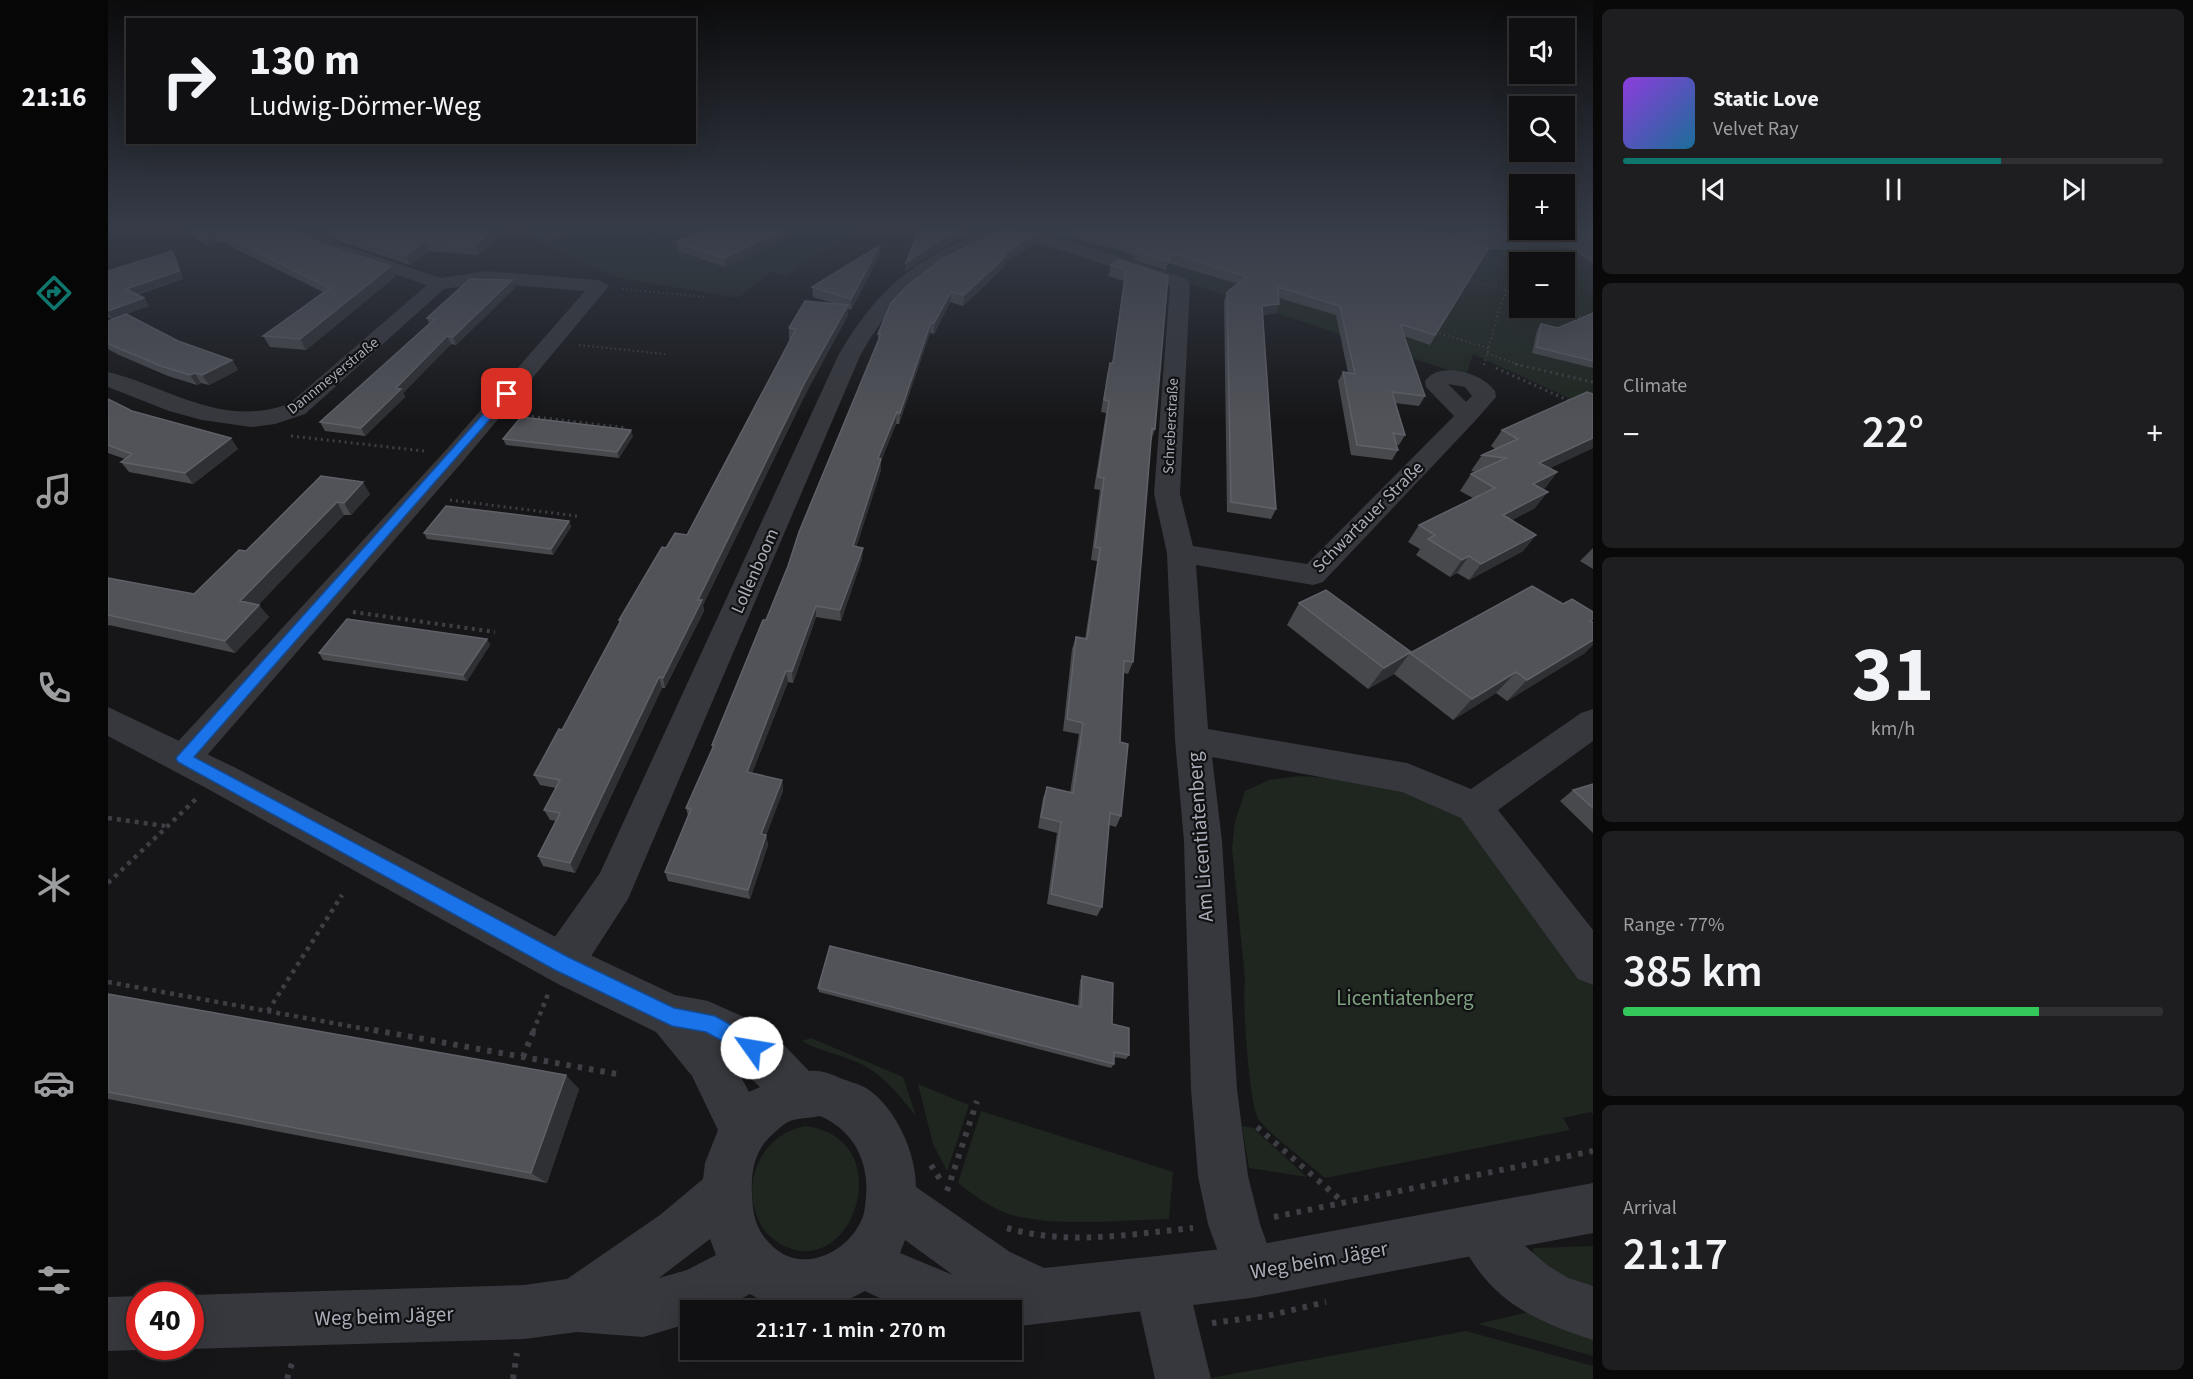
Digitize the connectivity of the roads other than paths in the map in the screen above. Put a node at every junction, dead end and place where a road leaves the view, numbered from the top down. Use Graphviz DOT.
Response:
graph roads {
  1 [pos="431,293"];
  2 [pos="594,293"];
  3 [pos="895,293"];
  4 [pos="1179,293"];
  5 [pos="108,379"];
  6 [pos="1467,416"];
  7 [pos="1181,553"];
  8 [pos="108,720"];
  9 [pos="1593,723"];
  10 [pos="1192,740"];
  11 [pos="184,758"];
  12 [pos="1474,807"];
  13 [pos="562,963"];
  14 [pos="1593,964"];
  15 [pos="672,1016"];
  16 [pos="798,1094"];
  17 [pos="743,1130"];
  18 [pos="724,1193"];
  19 [pos="892,1200"];
  20 [pos="1593,1208"];
  21 [pos="1482,1230"];
  22 [pos="863,1262"];
  23 [pos="753,1264"];
  24 [pos="1251,1272"];
  25 [pos="1161,1284"];
  26 [pos="1042,1295"];
  27 [pos="577,1305"];
  28 [pos="1593,1313"];
  29 [pos="204,1322"];
  30 [pos="126,1323"];
  31 [pos="108,1324"];
  32 [pos="1183,1379"];
  1 -- 5 [label="street, Dannmeyerstraße"];
  2 -- 11 [label="street"];
  3 -- 13 [label="street, Lollenboom"];
  4 -- 7 [label="street, Schreberstraße"];
  6 -- 6 [label="street, Schwartauer Straße"];
  6 -- 7 [label="street, Schwartauer Straße"];
  7 -- 10 [label="street, Schreberstraße"];
  8 -- 11 [label="street"];
  9 -- 12 [label="street"];
  10 -- 12 [label="street, Am Licentiatenberg"];
  10 -- 24 [label="street, Am Licentiatenberg"];
  11 -- 13 [label="street"];
  12 -- 14 [label="street, Am Licentiatenberg"];
  13 -- 15 [label="street"];
  15 -- 16 [label="street"];
  15 -- 17 [label="street"];
  16 -- 17 [label="street"];
  16 -- 19 [label="street"];
  17 -- 18 [label="street"];
  18 -- 23 [label="street"];
  18 -- 27 [label="street, Weg beim Jäger"];
  19 -- 22 [label="street"];
  19 -- 26 [label="street"];
  20 -- 21 [label="street, Weg beim Jäger"];
  21 -- 24 [label="street, Weg beim Jäger"];
  21 -- 28 [label="street"];
  22 -- 23 [label="street"];
  22 -- 26 [label="street, Weg beim Jäger"];
  23 -- 27 [label="street, Weg beim Jäger"];
  24 -- 25 [label="street, Weg beim Jäger"];
  25 -- 26 [label="street, Weg beim Jäger"];
  25 -- 32 [label="street"];
  27 -- 29 [label="street, Weg beim Jäger"];
  30 -- 31 [label="street"];
}
